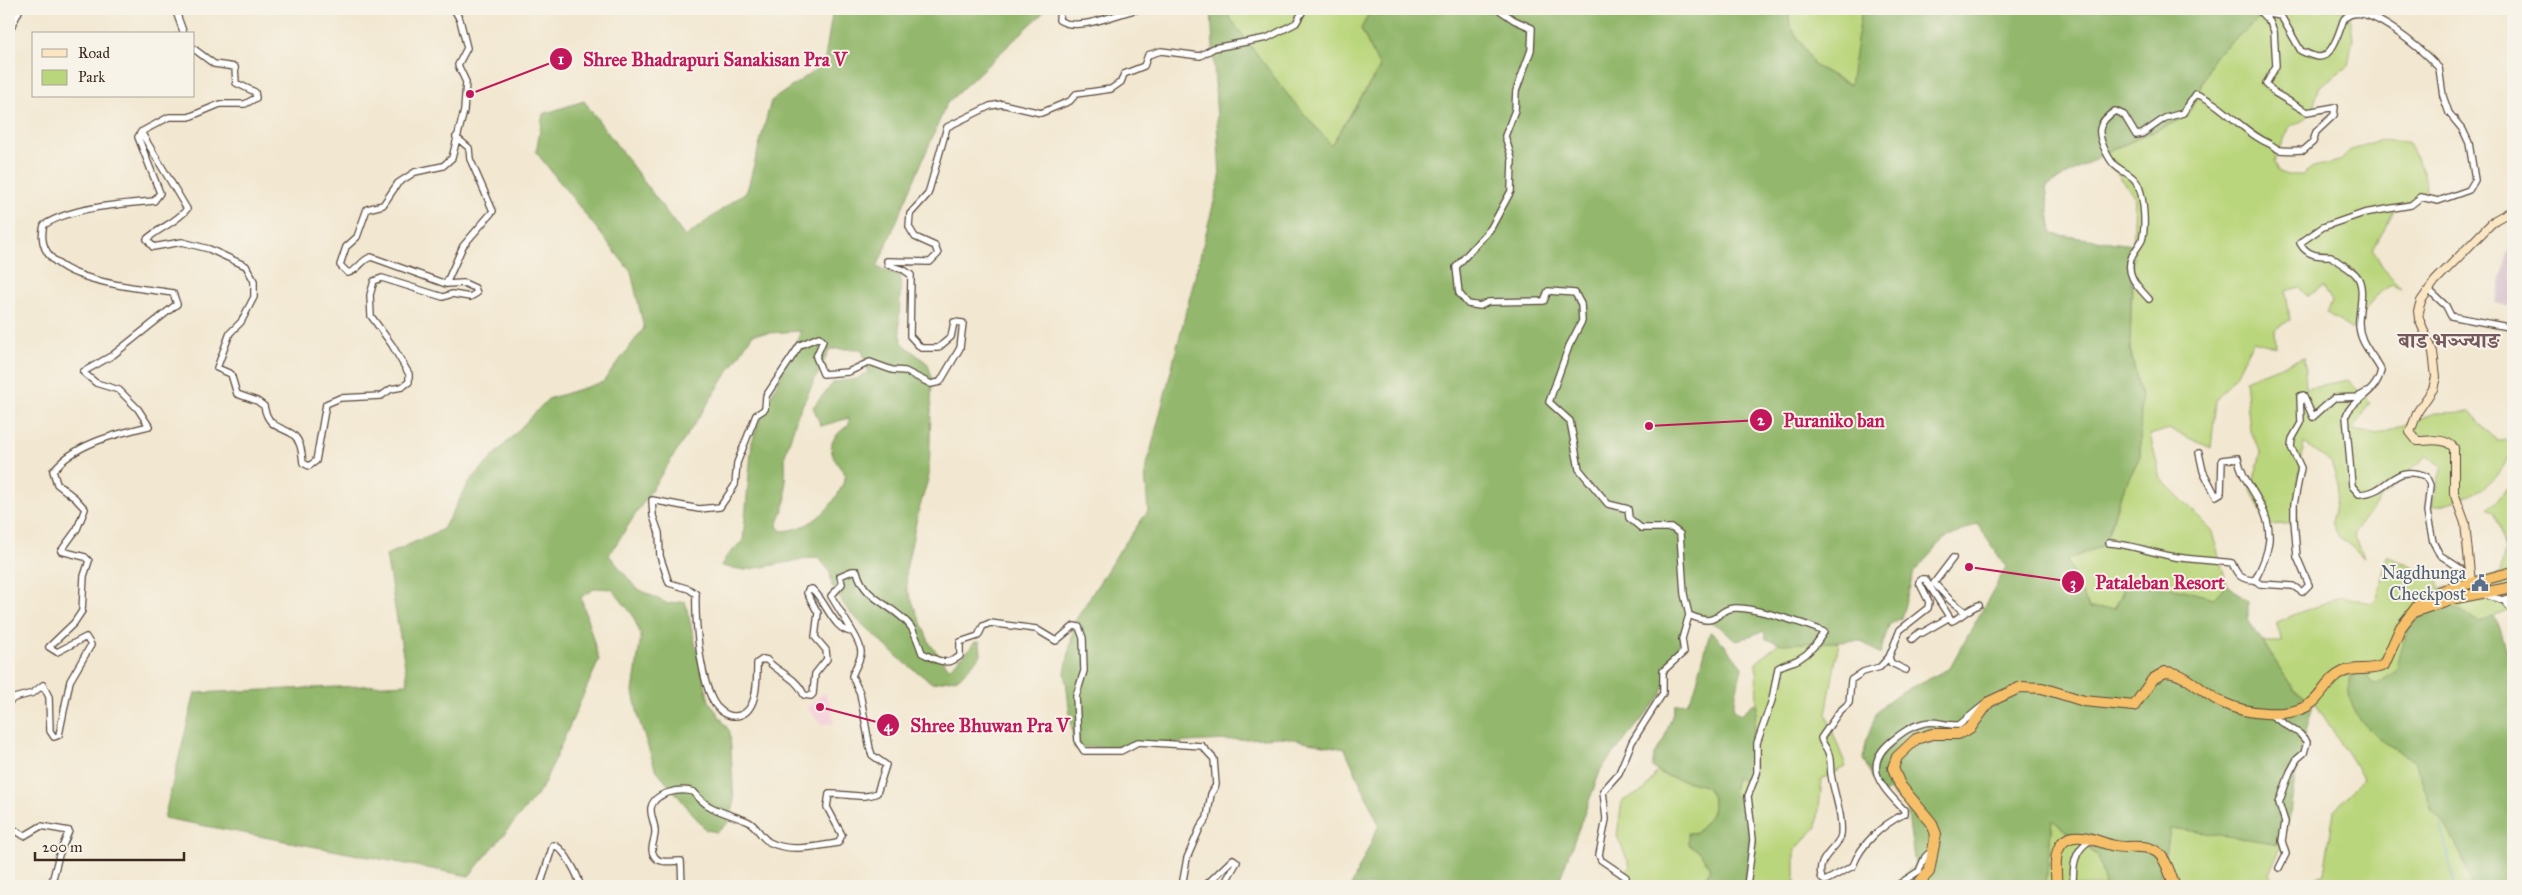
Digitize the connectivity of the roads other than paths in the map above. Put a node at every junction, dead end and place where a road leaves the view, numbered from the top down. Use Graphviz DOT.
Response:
graph roads {
  1 [pos="20,9"];
  2 [pos="175,9"];
  3 [pos="454,9"];
  4 [pos="1060,9"];
  5 [pos="1139,9"];
  6 [pos="1197,9"];
  7 [pos="1225,9"];
  8 [pos="1304,9"];
  9 [pos="1498,9"];
  10 [pos="2262,11"];
  11 [pos="9,32"];
  12 [pos="183,32"];
  13 [pos="195,50"];
  14 [pos="141,132"];
  15 [pos="456,137"];
  16 [pos="2513,210"];
  17 [pos="446,284"];
  18 [pos="2429,290"];
  19 [pos="2148,299"];
  20 [pos="2513,328"];
  21 [pos="2371,390"];
  22 [pos="2200,453"];
  23 [pos="2109,543"];
  24 [pos="1954,558"];
  25 [pos="2513,572"];
  26 [pos="2255,580"];
  27 [pos="2513,587"];
  28 [pos="2473,588"];
  29 [pos="2513,597"];
  30 [pos="2502,600"];
  31 [pos="1979,605"];
  32 [pos="1964,611"];
  33 [pos="2513,611"];
  34 [pos="1689,615"];
  35 [pos="1948,618"];
  36 [pos="853,632"];
  37 [pos="1912,639"];
  38 [pos="1889,657"];
  39 [pos="1906,670"];
  40 [pos="9,702"];
  41 [pos="1989,702"];
  42 [pos="2267,713"];
  43 [pos="9,826"];
  44 [pos="2091,840"];
  45 [pos="1935,847"];
  46 [pos="2279,868"];
  47 [pos="51,886"];
  48 [pos="540,886"];
  49 [pos="580,886"];
  50 [pos="682,886"];
  51 [pos="1182,886"];
  52 [pos="1205,886"];
  53 [pos="1223,886"];
  54 [pos="1626,886"];
  55 [pos="1747,886"];
  56 [pos="1896,886"];
  57 [pos="1916,886"];
  58 [pos="2057,886"];
  59 [pos="2073,886"];
  60 [pos="2175,886"];
  1 -- 11 [label="street"];
  2 -- 12 [label="street"];
  3 -- 15 [label="street"];
  4 -- 5 [label="street"];
  6 -- 7 [label="street"];
  8 -- 36 [label="street"];
  9 -- 34 [label="street"];
  10 -- 19 [label="street"];
  10 -- 21 [label="street"];
  13 -- 14 [label="street"];
  14 -- 17 [label="street"];
  14 -- 40 [label="street"];
  15 -- 17 [label="street"];
  15 -- 17 [label="street"];
  16 -- 18 [label="street"];
  18 -- 20 [label="street"];
  18 -- 28 [label="street"];
  21 -- 26 [label="street"];
  21 -- 28 [label="street"];
  22 -- 26 [label="street"];
  23 -- 26 [label="street"];
  24 -- 32 [label="street"];
  25 -- 28 [label="highway"];
  27 -- 28 [label="highway"];
  28 -- 30 [label="street"];
  28 -- 42 [label="highway"];
  29 -- 30 [label="street"];
  30 -- 33 [label="street"];
  31 -- 32 [label="street"];
  32 -- 35 [label="street"];
  34 -- 54 [label="street"];
  34 -- 55 [label="street"];
  35 -- 37 [label="street"];
  35 -- 38 [label="street"];
  36 -- 50 [label="street"];
  36 -- 51 [label="street"];
  38 -- 39 [label="street"];
  38 -- 41 [label="street"];
  41 -- 42 [label="highway"];
  41 -- 45 [label="highway"];
  42 -- 46 [label="street"];
  43 -- 47 [label="street"];
  44 -- 58 [label="highway"];
  44 -- 59 [label="street"];
  44 -- 60 [label="highway"];
  45 -- 56 [label="street"];
  45 -- 57 [label="highway"];
  48 -- 49 [label="street"];
  52 -- 53 [label="street"];
}
